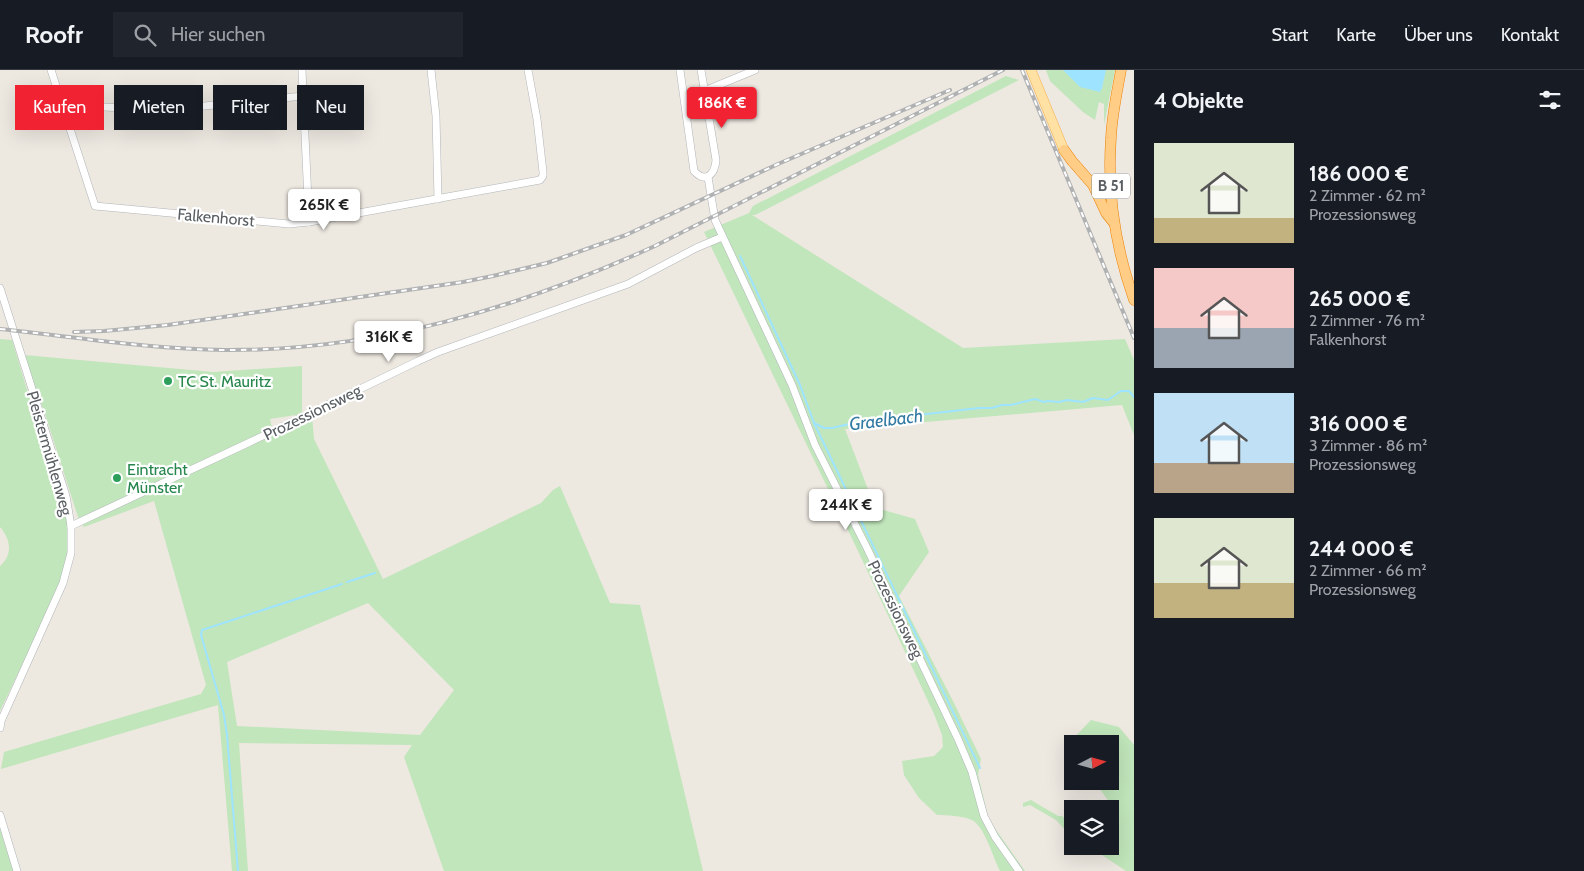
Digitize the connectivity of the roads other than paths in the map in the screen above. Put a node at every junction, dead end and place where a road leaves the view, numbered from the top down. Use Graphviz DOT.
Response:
graph roads {
  1 [pos="51,70"];
  2 [pos="302,70"];
  3 [pos="431,70"];
  4 [pos="528,70"];
  5 [pos="680,70"];
  6 [pos="701,70"];
  7 [pos="755,70"];
  8 [pos="1031,70"];
  9 [pos="1121,70"];
  10 [pos="56,85"];
  11 [pos="303,85"];
  12 [pos="704,91"];
  13 [pos="297,97"];
  14 [pos="104,107"];
  15 [pos="71,130"];
  16 [pos="305,130"];
  17 [pos="1064,150"];
  18 [pos="708,177"];
  19 [pos="438,200"];
  20 [pos="310,222"];
  21 [pos="1114,224"];
  22 [pos="722,236"];
  23 [pos="0,288"];
  24 [pos="1132,294"];
  25 [pos="71,526"];
  26 [pos="0,728"];
  27 [pos="0,815"];
  28 [pos="16,871"];
  29 [pos="1019,871"];
  1 -- 10 [label="street"];
  2 -- 11 [label="street"];
  3 -- 19 [label="street"];
  4 -- 19 [label="street, Falkenhorst"];
  5 -- 18 [label="street"];
  6 -- 12 [label="street, Prozessionsweg"];
  7 -- 12 [label="street"];
  8 -- 17 [label="main road"];
  9 -- 21 [label="highway, B 51"];
  12 -- 18 [label="street, Prozessionsweg"];
  13 -- 14 [label="street"];
  15 -- 20 [label="street, Falkenhorst"];
  16 -- 20 [label="street"];
  17 -- 21 [label="highway"];
  18 -- 22 [label="street, Prozessionsweg"];
  19 -- 20 [label="street, Falkenhorst"];
  21 -- 24 [label="highway, B 51"];
  22 -- 25 [label="street, Prozessionsweg"];
  22 -- 29 [label="street, Prozessionsweg"];
  23 -- 25 [label="street, Pleistermühlenweg"];
  25 -- 26 [label="street, Pleistermühlenweg"];
  27 -- 28 [label="street"];
}
